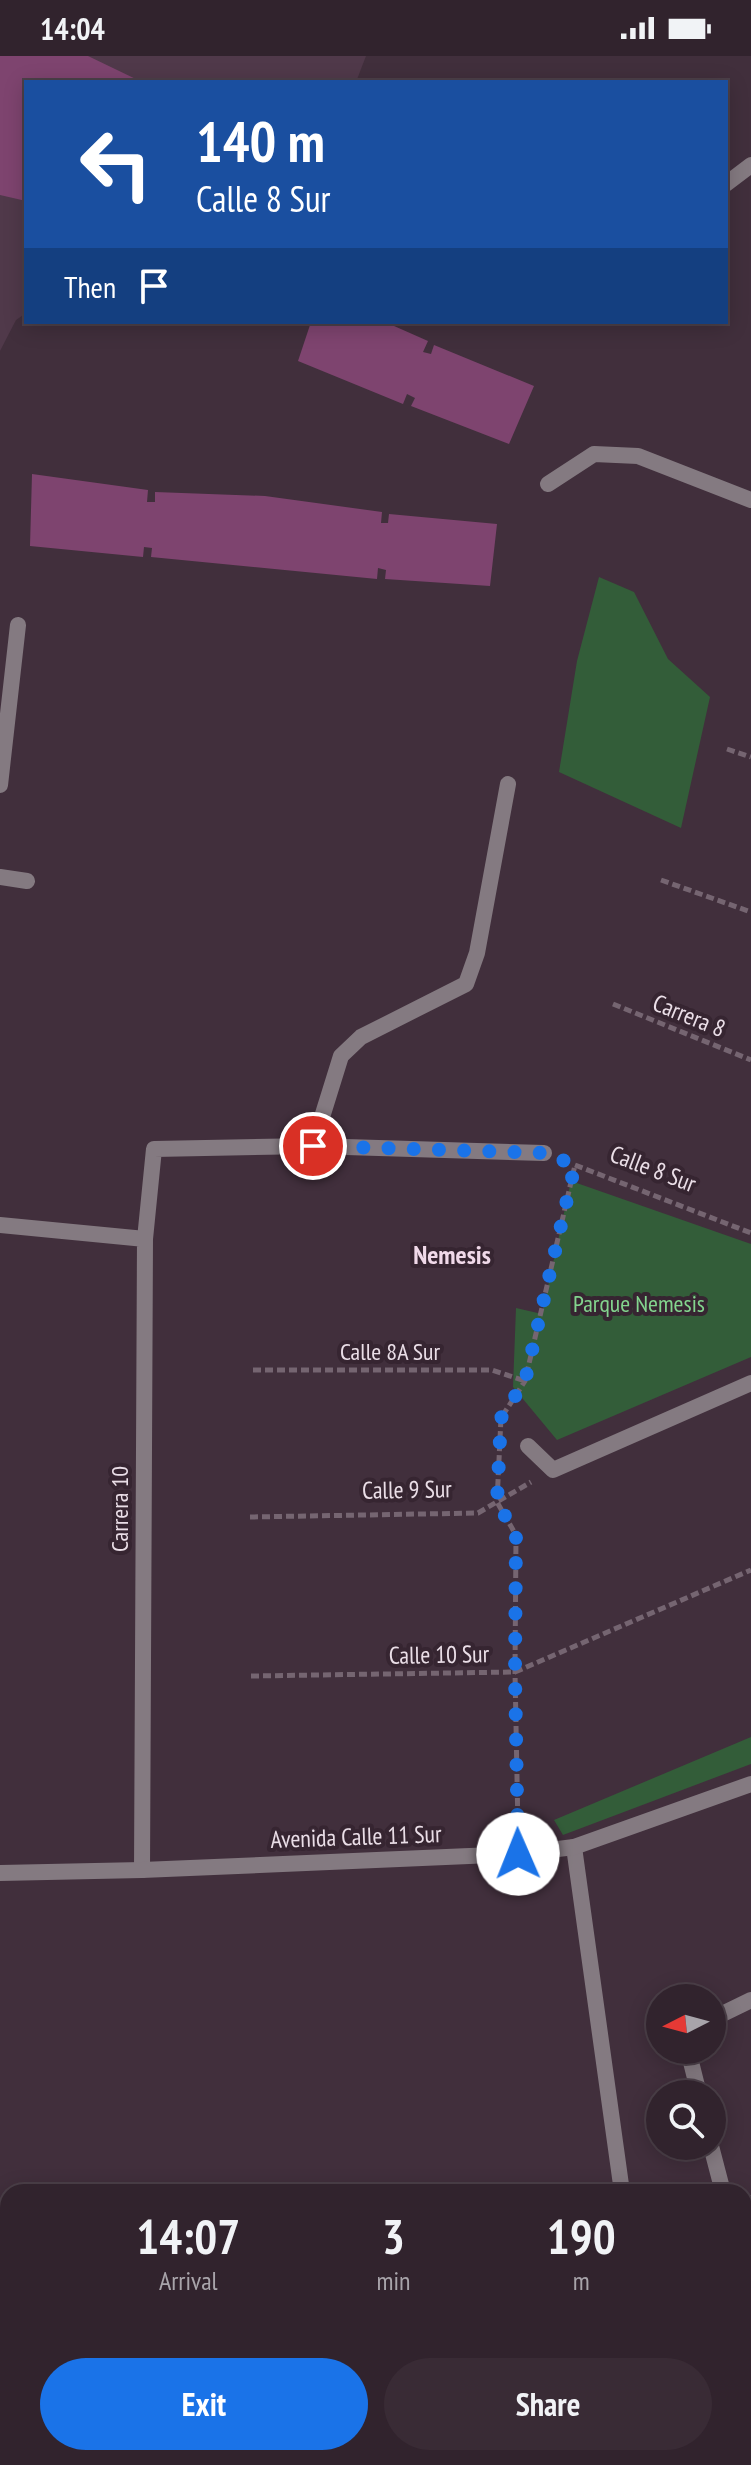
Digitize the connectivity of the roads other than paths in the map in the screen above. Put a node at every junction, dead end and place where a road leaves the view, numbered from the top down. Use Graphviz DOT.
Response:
graph roads {
  1 [pos="751,165"];
  2 [pos="728,182"];
  3 [pos="548,484"];
  4 [pos="751,500"];
  5 [pos="18,625"];
  6 [pos="508,784"];
  7 [pos="0,785"];
  8 [pos="0,877"];
  9 [pos="27,881"];
  10 [pos="313,1146"];
  11 [pos="544,1153"];
  12 [pos="0,1225"];
  13 [pos="145,1239"];
  14 [pos="751,1383"];
  15 [pos="528,1446"];
  16 [pos="751,1784"];
  17 [pos="574,1847"];
  18 [pos="142,1870"];
  19 [pos="0,1873"];
  20 [pos="751,2000"];
  21 [pos="726,2012"];
  22 [pos="715,2160"];
  23 [pos="621,2184"];
  24 [pos="721,2184"];
  1 -- 2 [label="street"];
  3 -- 4 [label="street"];
  5 -- 7 [label="street"];
  6 -- 10 [label="street"];
  8 -- 9 [label="street"];
  10 -- 11 [label="street"];
  10 -- 13 [label="street, Carrera 10"];
  12 -- 13 [label="street"];
  13 -- 18 [label="street, Carrera 10"];
  14 -- 15 [label="street"];
  16 -- 17 [label="street, Avenida Calle 11 Sur"];
  17 -- 18 [label="street, Avenida Calle 11 Sur"];
  17 -- 23 [label="street"];
  18 -- 19 [label="street, Avenida Calle 11 Sur"];
  20 -- 21 [label="street"];
  22 -- 24 [label="street"];
}
